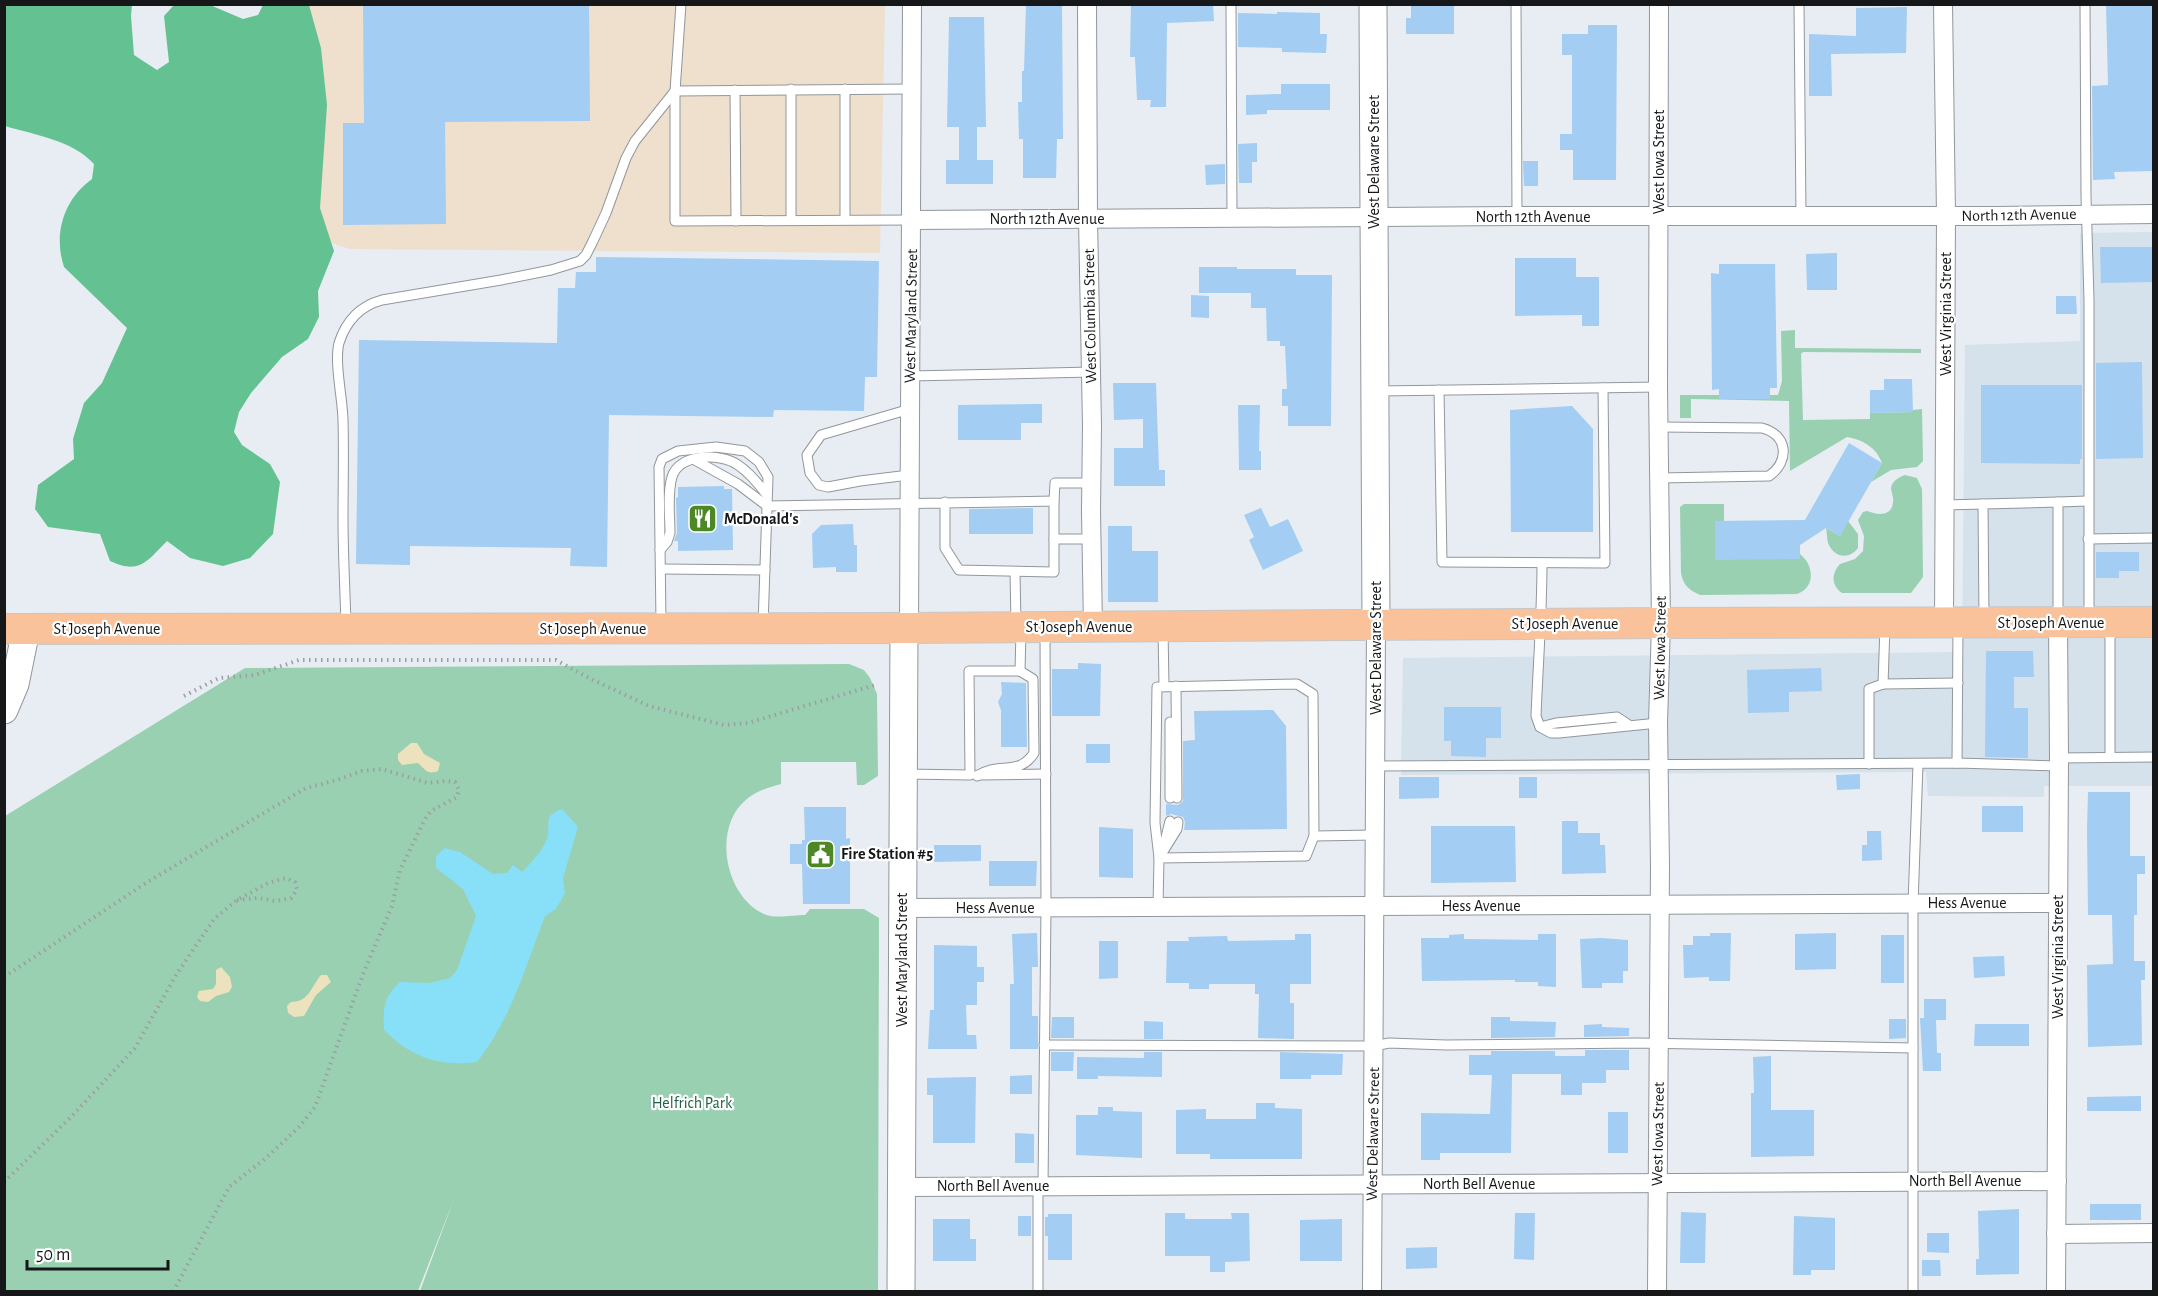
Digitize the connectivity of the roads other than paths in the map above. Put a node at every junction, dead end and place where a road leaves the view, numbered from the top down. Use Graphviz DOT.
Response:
graph roads {
  1 [pos="681,4"];
  2 [pos="912,4"];
  3 [pos="1088,4"];
  4 [pos="1231,4"];
  5 [pos="1373,4"];
  6 [pos="1516,4"];
  7 [pos="1659,4"];
  8 [pos="1799,4"];
  9 [pos="1943,4"];
  10 [pos="2085,4"];
  11 [pos="791,89"];
  12 [pos="845,89"];
  13 [pos="911,89"];
  14 [pos="735,90"];
  15 [pos="675,91"];
  16 [pos="2088,214"];
  17 [pos="2154,214"];
  18 [pos="1517,216"];
  19 [pos="1801,216"];
  20 [pos="1946,216"];
  21 [pos="1232,217"];
  22 [pos="1374,217"];
  23 [pos="1658,217"];
  24 [pos="845,219"];
  25 [pos="1088,219"];
  26 [pos="791,220"];
  27 [pos="912,220"];
  28 [pos="736,222"];
  29 [pos="1092,372"];
  30 [pos="910,376"];
  31 [pos="1658,387"];
  32 [pos="1603,388"];
  33 [pos="1439,390"];
  34 [pos="1376,391"];
  35 [pos="910,409"];
  36 [pos="1659,427"];
  37 [pos="693,459"];
  38 [pos="909,475"];
  39 [pos="1659,478"];
  40 [pos="1091,483"];
  41 [pos="767,495"];
  42 [pos="1054,501"];
  43 [pos="2087,501"];
  44 [pos="945,502"];
  45 [pos="2058,502"];
  46 [pos="909,503"];
  47 [pos="1983,504"];
  48 [pos="1944,505"];
  49 [pos="766,506"];
  50 [pos="2154,538"];
  51 [pos="1054,539"];
  52 [pos="1091,539"];
  53 [pos="2088,539"];
  54 [pos="660,550"];
  55 [pos="1542,563"];
  56 [pos="661,570"];
  57 [pos="765,570"];
  58 [pos="1014,572"];
  59 [pos="2154,622"];
  60 [pos="1661,623"];
  61 [pos="1885,623"];
  62 [pos="1962,623"];
  63 [pos="2058,623"];
  64 [pos="2099,623"];
  65 [pos="1539,624"];
  66 [pos="1376,625"];
  67 [pos="1027,627"];
  68 [pos="1093,627"];
  69 [pos="1163,627"];
  70 [pos="662,628"];
  71 [pos="763,628"];
  72 [pos="906,628"];
  73 [pos="346,629"];
  74 [pos="15,630"];
  75 [pos="1020,671"];
  76 [pos="1958,683"];
  77 [pos="1883,684"];
  78 [pos="1167,686"];
  79 [pos="4,710"];
  80 [pos="1658,723"];
  81 [pos="2110,757"];
  82 [pos="2154,757"];
  83 [pos="2059,762"];
  84 [pos="1659,763"];
  85 [pos="1957,763"];
  86 [pos="1869,764"];
  87 [pos="1918,764"];
  88 [pos="1376,766"];
  89 [pos="903,774"];
  90 [pos="1046,774"];
  91 [pos="973,775"];
  92 [pos="1173,798"];
  93 [pos="1174,821"];
  94 [pos="1375,835"];
  95 [pos="1314,836"];
  96 [pos="1159,858"];
  97 [pos="1913,903"];
  98 [pos="2058,903"];
  99 [pos="1659,904"];
  100 [pos="1375,907"];
  101 [pos="903,908"];
  102 [pos="1046,908"];
  103 [pos="1158,908"];
  104 [pos="1044,1045"];
  105 [pos="1659,1045"];
  106 [pos="1374,1046"];
  107 [pos="1913,1048"];
  108 [pos="1913,1181"];
  109 [pos="2056,1181"];
  110 [pos="1658,1183"];
  111 [pos="1372,1184"];
  112 [pos="1041,1186"];
  113 [pos="901,1187"];
  114 [pos="2154,1233"];
  115 [pos="2056,1234"];
  116 [pos="901,1292"];
  117 [pos="1038,1292"];
  118 [pos="1372,1292"];
  119 [pos="1657,1292"];
  120 [pos="1913,1292"];
  121 [pos="2056,1292"];
  1 -- 15 [label="lane"];
  2 -- 13 [label="street, West Maryland Street"];
  3 -- 25 [label="street, West Columbia Street"];
  4 -- 21 [label="lane"];
  5 -- 22 [label="street, West Delaware Street"];
  6 -- 18 [label="lane"];
  7 -- 23 [label="street, West Iowa Street"];
  8 -- 19 [label="lane"];
  9 -- 20 [label="street, West Virginia Street"];
  10 -- 16 [label="lane"];
  11 -- 12 [label="lane"];
  11 -- 14 [label="lane"];
  11 -- 26 [label="lane"];
  12 -- 13 [label="lane"];
  12 -- 24 [label="lane"];
  13 -- 27 [label="street, West Maryland Street"];
  14 -- 15 [label="lane"];
  14 -- 28 [label="lane"];
  15 -- 28 [label="lane"];
  15 -- 73 [label="lane"];
  16 -- 17 [label="street, North 12th Avenue"];
  16 -- 20 [label="street, North 12th Avenue"];
  16 -- 43 [label="lane"];
  18 -- 22 [label="street, North 12th Avenue"];
  18 -- 23 [label="street, North 12th Avenue"];
  19 -- 20 [label="street, North 12th Avenue"];
  19 -- 23 [label="street, North 12th Avenue"];
  20 -- 48 [label="street, West Virginia Street"];
  21 -- 22 [label="street, North 12th Avenue"];
  21 -- 25 [label="street, North 12th Avenue"];
  22 -- 34 [label="street, West Delaware Street"];
  23 -- 31 [label="street, West Iowa Street"];
  24 -- 26 [label="lane"];
  24 -- 27 [label="lane"];
  25 -- 27 [label="street, North 12th Avenue"];
  25 -- 29 [label="street, West Columbia Street"];
  26 -- 28 [label="lane"];
  27 -- 30 [label="street, West Maryland Street"];
  29 -- 30 [label="lane"];
  29 -- 40 [label="street, West Columbia Street"];
  30 -- 35 [label="street, West Maryland Street"];
  31 -- 32 [label="lane"];
  31 -- 36 [label="street, West Iowa Street"];
  32 -- 33 [label="lane"];
  32 -- 55 [label="lane"];
  33 -- 34 [label="lane"];
  33 -- 55 [label="lane"];
  34 -- 66 [label="street, West Delaware Street"];
  35 -- 38 [label="street, West Maryland Street"];
  35 -- 38 [label="lane"];
  36 -- 39 [label="street, West Iowa Street"];
  36 -- 39 [label="lane"];
  37 -- 41 [label="lane"];
  37 -- 49 [label="lane"];
  37 -- 54 [label="lane"];
  38 -- 46 [label="street, West Maryland Street"];
  39 -- 60 [label="street, West Iowa Street"];
  40 -- 42 [label="lane"];
  40 -- 52 [label="street, West Columbia Street"];
  41 -- 49 [label="lane"];
  41 -- 54 [label="lane"];
  42 -- 44 [label="lane"];
  42 -- 51 [label="lane"];
  43 -- 45 [label="lane"];
  43 -- 53 [label="lane"];
  44 -- 46 [label="lane"];
  44 -- 58 [label="lane"];
  45 -- 47 [label="lane"];
  45 -- 63 [label="lane"];
  46 -- 49 [label="lane"];
  46 -- 72 [label="street, West Maryland Street"];
  47 -- 48 [label="lane"];
  47 -- 62 [label="lane"];
  48 -- 62 [label="street, West Virginia Street"];
  49 -- 57 [label="lane"];
  50 -- 53 [label="lane"];
  51 -- 52 [label="lane"];
  51 -- 58 [label="lane"];
  52 -- 68 [label="street, West Columbia Street"];
  53 -- 64 [label="lane"];
  54 -- 56 [label="lane"];
  55 -- 65 [label="lane"];
  56 -- 57 [label="lane"];
  56 -- 70 [label="lane"];
  57 -- 71 [label="lane"];
  58 -- 67 [label="lane"];
  59 -- 64 [label="main road, St Joseph Avenue"];
  60 -- 61 [label="main road, St Joseph Avenue"];
  60 -- 65 [label="main road, St Joseph Avenue"];
  60 -- 80 [label="street, West Iowa Street"];
  61 -- 62 [label="main road, St Joseph Avenue"];
  61 -- 77 [label="lane"];
  62 -- 63 [label="main road, St Joseph Avenue"];
  62 -- 76 [label="lane"];
  63 -- 64 [label="main road, St Joseph Avenue"];
  63 -- 83 [label="street, West Virginia Street"];
  64 -- 81 [label="lane"];
  65 -- 66 [label="main road, St Joseph Avenue"];
  65 -- 80 [label="lane"];
  66 -- 69 [label="main road, St Joseph Avenue"];
  66 -- 88 [label="street, West Delaware Street"];
  67 -- 68 [label="main road, St Joseph Avenue"];
  67 -- 72 [label="main road, St Joseph Avenue"];
  67 -- 75 [label="lane"];
  67 -- 90 [label="lane"];
  68 -- 69 [label="main road, St Joseph Avenue"];
  69 -- 78 [label="lane"];
  70 -- 71 [label="main road, St Joseph Avenue"];
  70 -- 73 [label="main road, St Joseph Avenue"];
  71 -- 72 [label="main road, St Joseph Avenue"];
  72 -- 89 [label="street, West Maryland Street"];
  73 -- 74 [label="main road, St Joseph Avenue"];
  74 -- 79 [label="street"];
  75 -- 91 [label="lane"];
  75 -- 91 [label="lane"];
  76 -- 77 [label="lane"];
  76 -- 85 [label="lane"];
  77 -- 86 [label="lane"];
  78 -- 92 [label="lane"];
  78 -- 95 [label="lane"];
  78 -- 96 [label="lane"];
  80 -- 84 [label="street, West Iowa Street"];
  81 -- 82 [label="lane"];
  81 -- 83 [label="lane"];
  83 -- 85 [label="lane"];
  83 -- 98 [label="street, West Virginia Street"];
  84 -- 86 [label="lane"];
  84 -- 88 [label="lane"];
  84 -- 99 [label="street, West Iowa Street"];
  85 -- 87 [label="lane"];
  86 -- 87 [label="lane"];
  87 -- 97 [label="lane"];
  88 -- 94 [label="street, West Delaware Street"];
  89 -- 91 [label="lane"];
  89 -- 101 [label="street, West Maryland Street"];
  90 -- 91 [label="lane"];
  90 -- 102 [label="lane"];
  93 -- 96 [label="lane"];
  94 -- 95 [label="lane"];
  94 -- 100 [label="street, West Delaware Street"];
  95 -- 96 [label="lane"];
  96 -- 103 [label="lane"];
  97 -- 98 [label="street, Hess Avenue"];
  97 -- 99 [label="street, Hess Avenue"];
  97 -- 107 [label="lane"];
  98 -- 109 [label="street, West Virginia Street"];
  99 -- 100 [label="street, Hess Avenue"];
  99 -- 105 [label="street, West Iowa Street"];
  100 -- 103 [label="street, Hess Avenue"];
  100 -- 106 [label="street, West Delaware Street"];
  101 -- 102 [label="street, Hess Avenue"];
  101 -- 113 [label="street, West Maryland Street"];
  102 -- 103 [label="street, Hess Avenue"];
  102 -- 104 [label="lane"];
  104 -- 106 [label="lane"];
  104 -- 112 [label="lane"];
  105 -- 106 [label="lane"];
  105 -- 107 [label="lane"];
  105 -- 110 [label="street, West Iowa Street"];
  106 -- 111 [label="street, West Delaware Street"];
  107 -- 108 [label="lane"];
  108 -- 109 [label="street, North Bell Avenue"];
  108 -- 110 [label="street, North Bell Avenue"];
  108 -- 120 [label="lane"];
  109 -- 115 [label="street, West Virginia Street"];
  110 -- 111 [label="street, North Bell Avenue"];
  110 -- 119 [label="street, West Iowa Street"];
  111 -- 112 [label="street, North Bell Avenue"];
  111 -- 118 [label="street, West Delaware Street"];
  112 -- 113 [label="street, North Bell Avenue"];
  112 -- 117 [label="lane"];
  113 -- 116 [label="street, West Maryland Street"];
  114 -- 115 [label="street"];
  115 -- 121 [label="street, West Virginia Street"];
}
